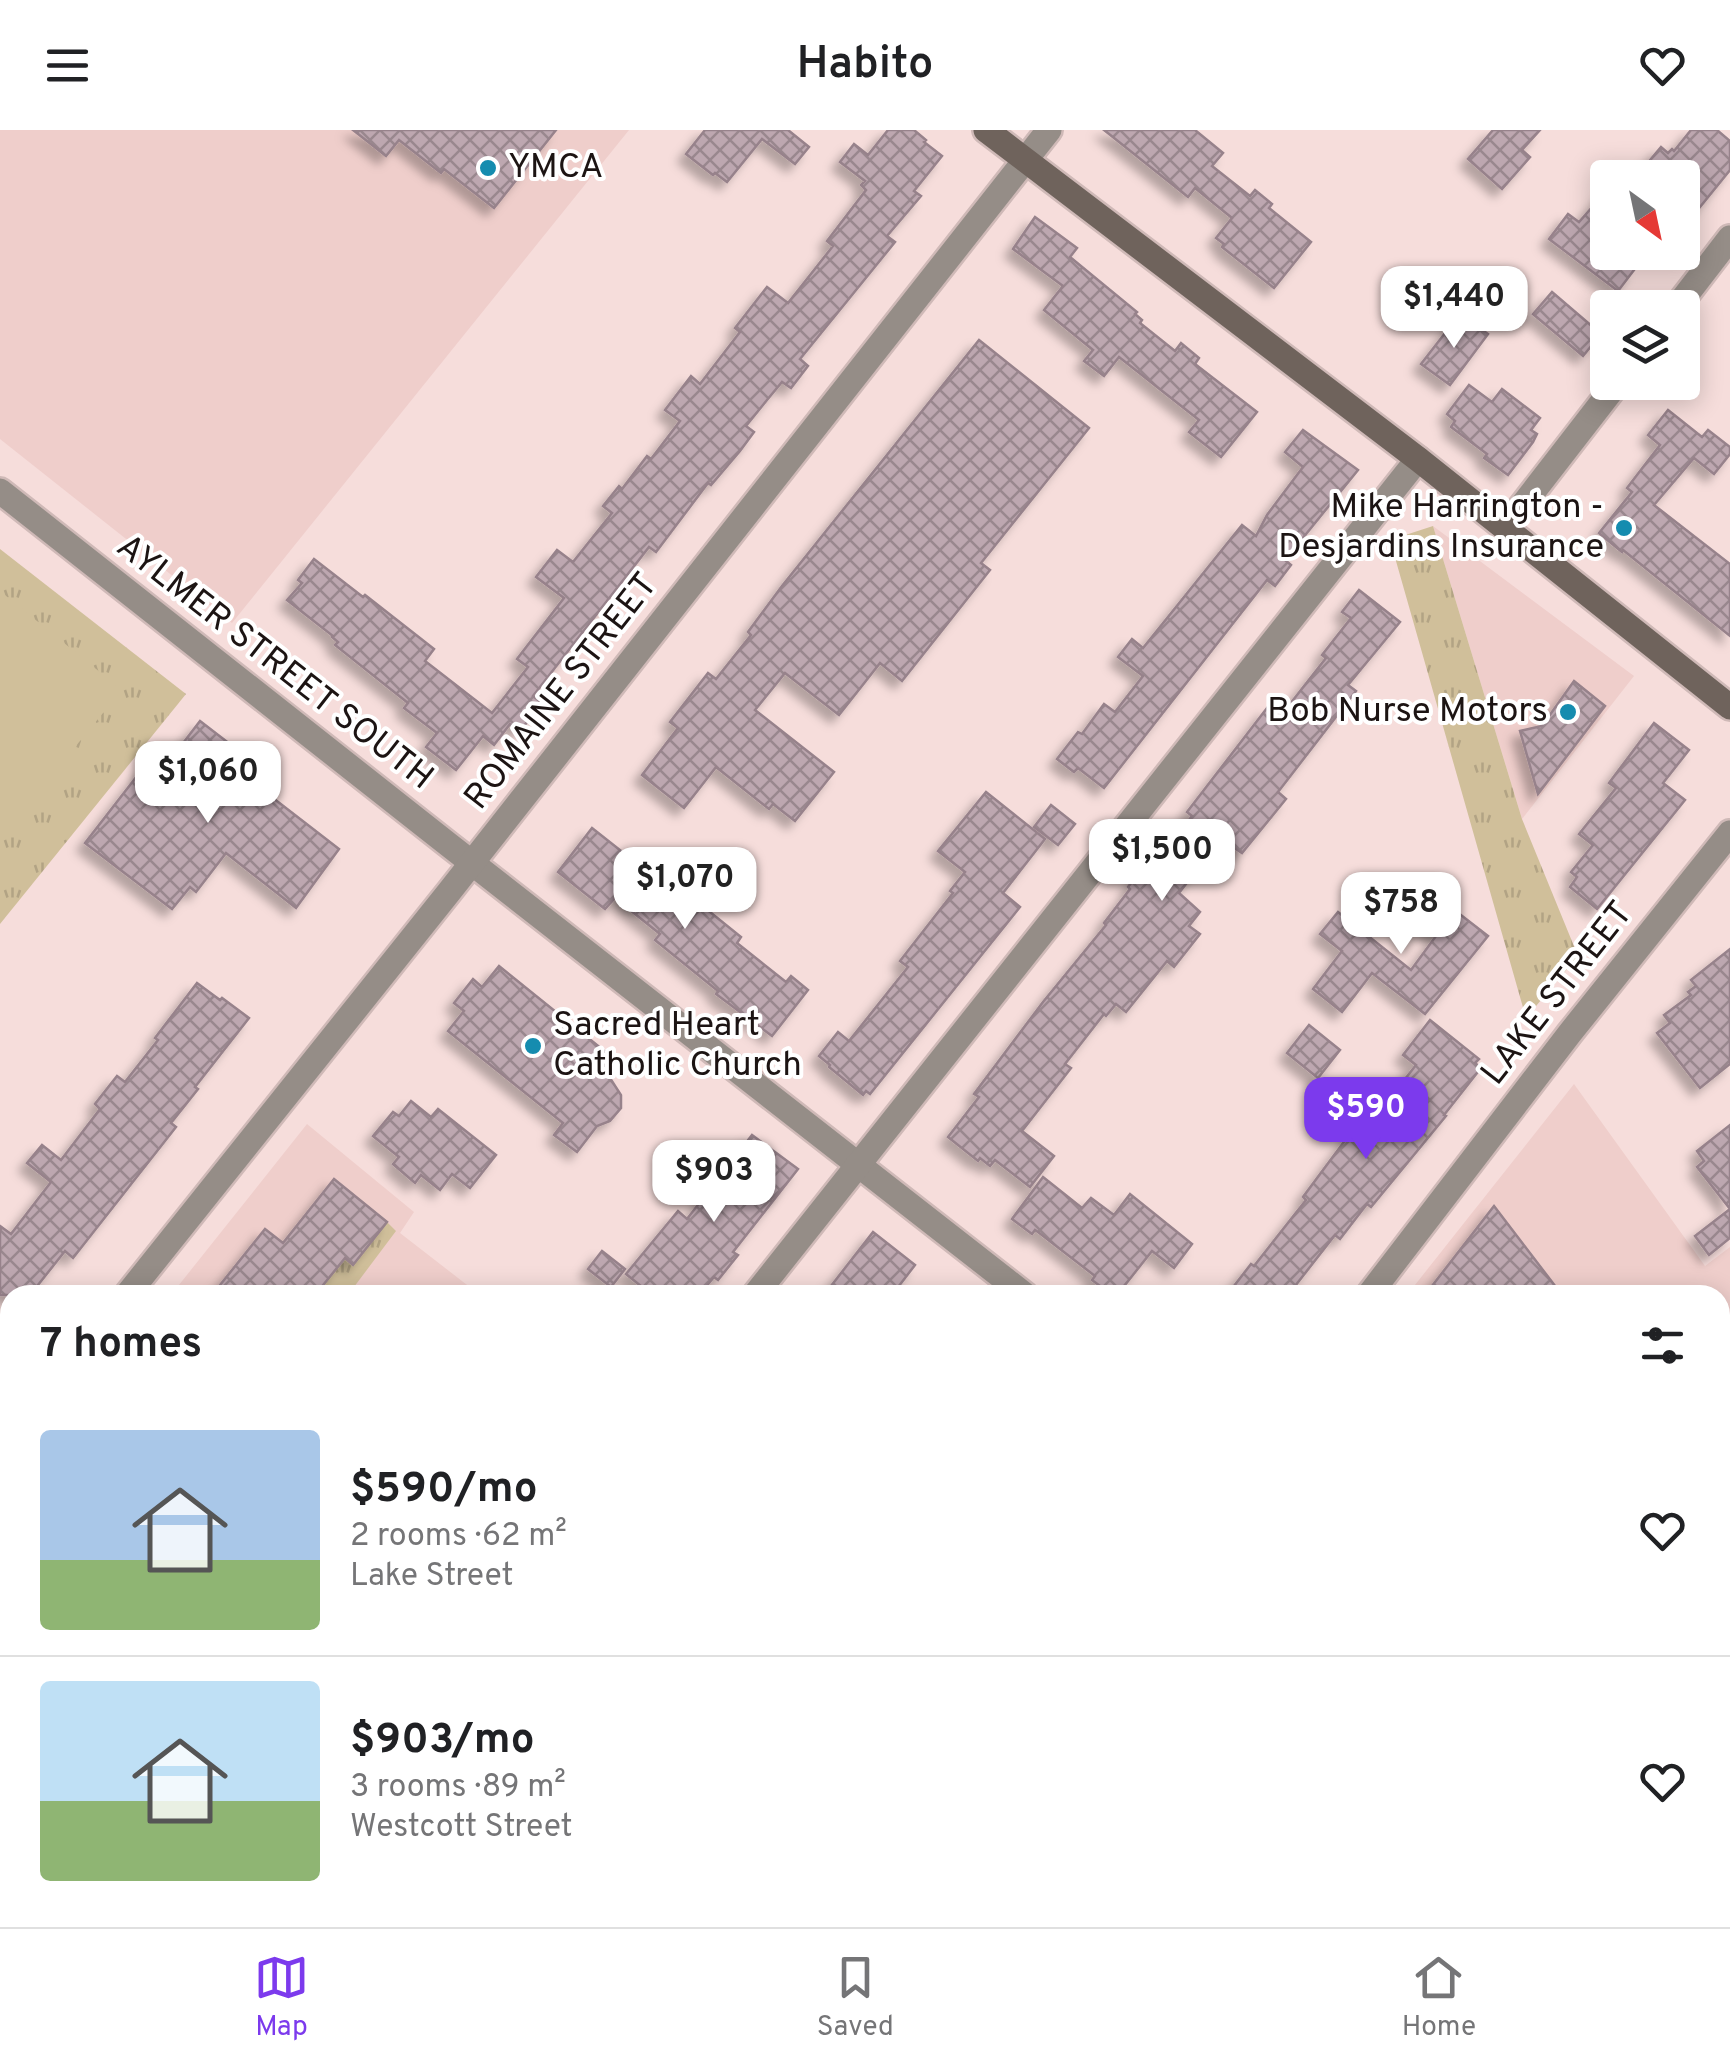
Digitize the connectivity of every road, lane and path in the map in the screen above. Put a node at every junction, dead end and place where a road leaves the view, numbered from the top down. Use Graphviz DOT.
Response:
graph roads {
  1 [pos="986,130"];
  2 [pos="1049,130"];
  3 [pos="1025,161"];
  4 [pos="1730,238"];
  5 [pos="1690,290"];
  6 [pos="1604,400"];
  7 [pos="1418,459"];
  8 [pos="0,491"];
  9 [pos="1505,528"];
  10 [pos="1730,707"];
  11 [pos="1730,833"];
  12 [pos="472,863"];
  13 [pos="858,1166"];
  14 [pos="135,1285"];
  15 [pos="763,1285"];
  16 [pos="1012,1285"];
  17 [pos="1377,1285"];
  1 -- 3 [label="main road"];
  2 -- 3 [label="street, ROMAINE STREET"];
  3 -- 7 [label="main road"];
  3 -- 12 [label="street, ROMAINE STREET"];
  4 -- 5 [label="street"];
  6 -- 9 [label="street"];
  7 -- 9 [label="main road"];
  7 -- 13 [label="street"];
  8 -- 12 [label="street, AYLMER STREET SOUTH"];
  9 -- 10 [label="main road"];
  11 -- 17 [label="street, LAKE STREET"];
  12 -- 13 [label="street, AYLMER STREET SOUTH"];
  12 -- 14 [label="street, ROMAINE STREET"];
  13 -- 15 [label="street"];
  13 -- 16 [label="street, AYLMER STREET SOUTH"];
}
